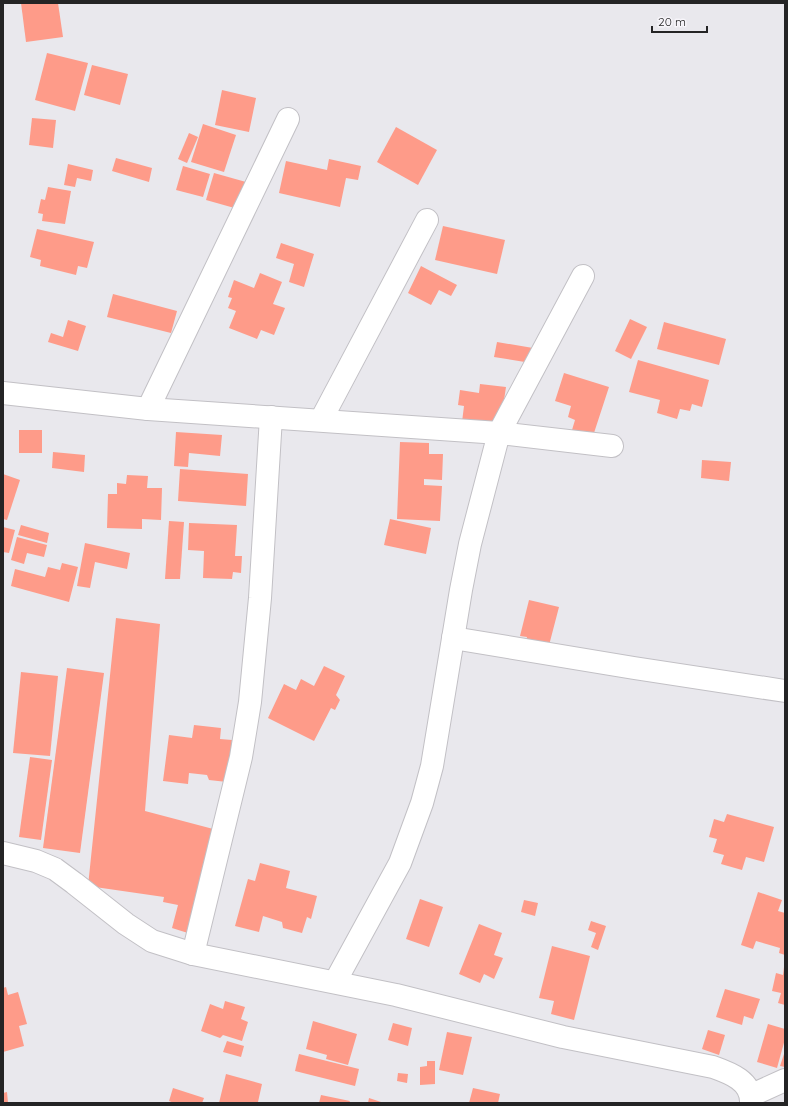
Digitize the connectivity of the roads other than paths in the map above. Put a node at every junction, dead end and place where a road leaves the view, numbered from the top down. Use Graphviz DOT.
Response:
graph roads {
  1 [pos="288,120"];
  2 [pos="427,220"];
  3 [pos="583,276"];
  4 [pos="3,393"];
  5 [pos="148,409"];
  6 [pos="271,417"];
  7 [pos="321,420"];
  8 [pos="499,433"];
  9 [pos="612,446"];
  10 [pos="453,638"];
  11 [pos="785,691"];
  12 [pos="3,853"];
  13 [pos="193,954"];
  14 [pos="335,982"];
  15 [pos="785,1080"];
  16 [pos="751,1099"];
  1 -- 5 [label="street"];
  2 -- 7 [label="street"];
  3 -- 8 [label="street"];
  4 -- 5 [label="street"];
  5 -- 6 [label="street"];
  6 -- 7 [label="street"];
  6 -- 13 [label="street"];
  7 -- 8 [label="street"];
  8 -- 9 [label="street"];
  8 -- 10 [label="street"];
  10 -- 11 [label="street"];
  10 -- 14 [label="street"];
  12 -- 13 [label="street"];
  13 -- 14 [label="street"];
  14 -- 16 [label="street"];
  15 -- 16 [label="street"];
}
